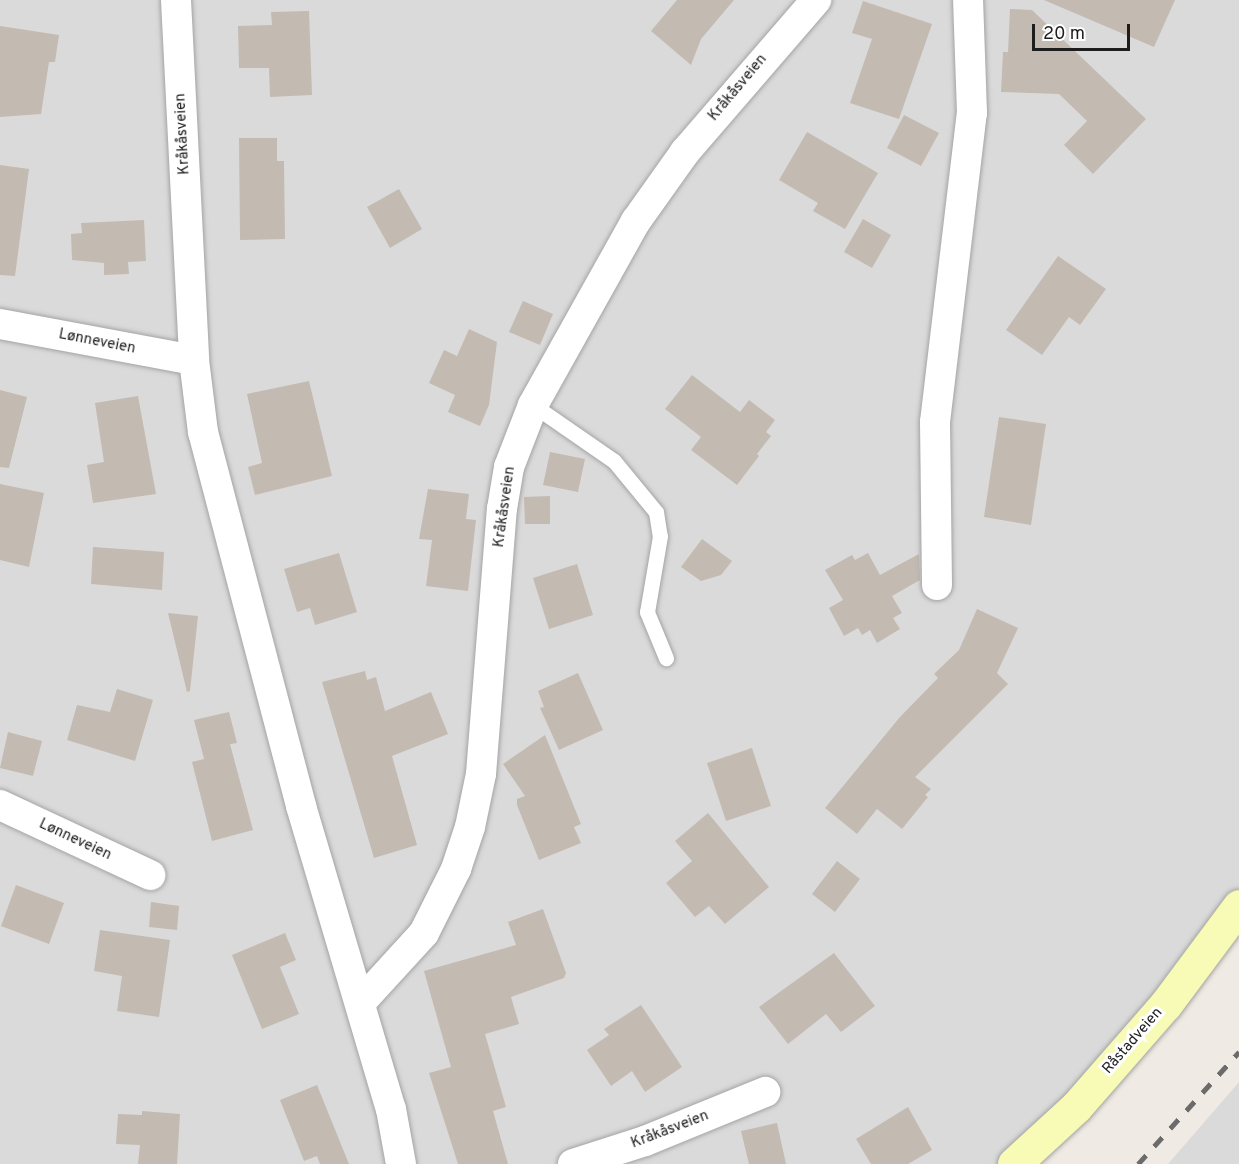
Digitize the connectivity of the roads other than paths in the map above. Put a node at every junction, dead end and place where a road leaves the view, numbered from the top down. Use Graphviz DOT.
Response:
graph roads {
  1 [pos="176,0"];
  2 [pos="816,0"];
  3 [pos="968,0"];
  4 [pos="0,324"];
  5 [pos="194,360"];
  6 [pos="533,405"];
  7 [pos="937,585"];
  8 [pos="666,658"];
  9 [pos="0,805"];
  10 [pos="150,875"];
  11 [pos="1239,906"];
  12 [pos="361,1002"];
  13 [pos="765,1092"];
  14 [pos="401,1164"];
  15 [pos="573,1164"];
  16 [pos="1014,1164"];
  1 -- 5 [label="street, Kråkåsveien"];
  2 -- 6 [label="street, Kråkåsveien"];
  3 -- 7 [label="street"];
  4 -- 5 [label="street, Lønneveien"];
  5 -- 12 [label="street, Kråkåsveien"];
  6 -- 8 [label="lane"];
  6 -- 12 [label="street, Kråkåsveien"];
  9 -- 10 [label="street, Lønneveien"];
  11 -- 16 [label="main road, Råstadveien"];
  12 -- 14 [label="street, Kråkåsveien"];
  13 -- 15 [label="street, Kråkåsveien"];
}
